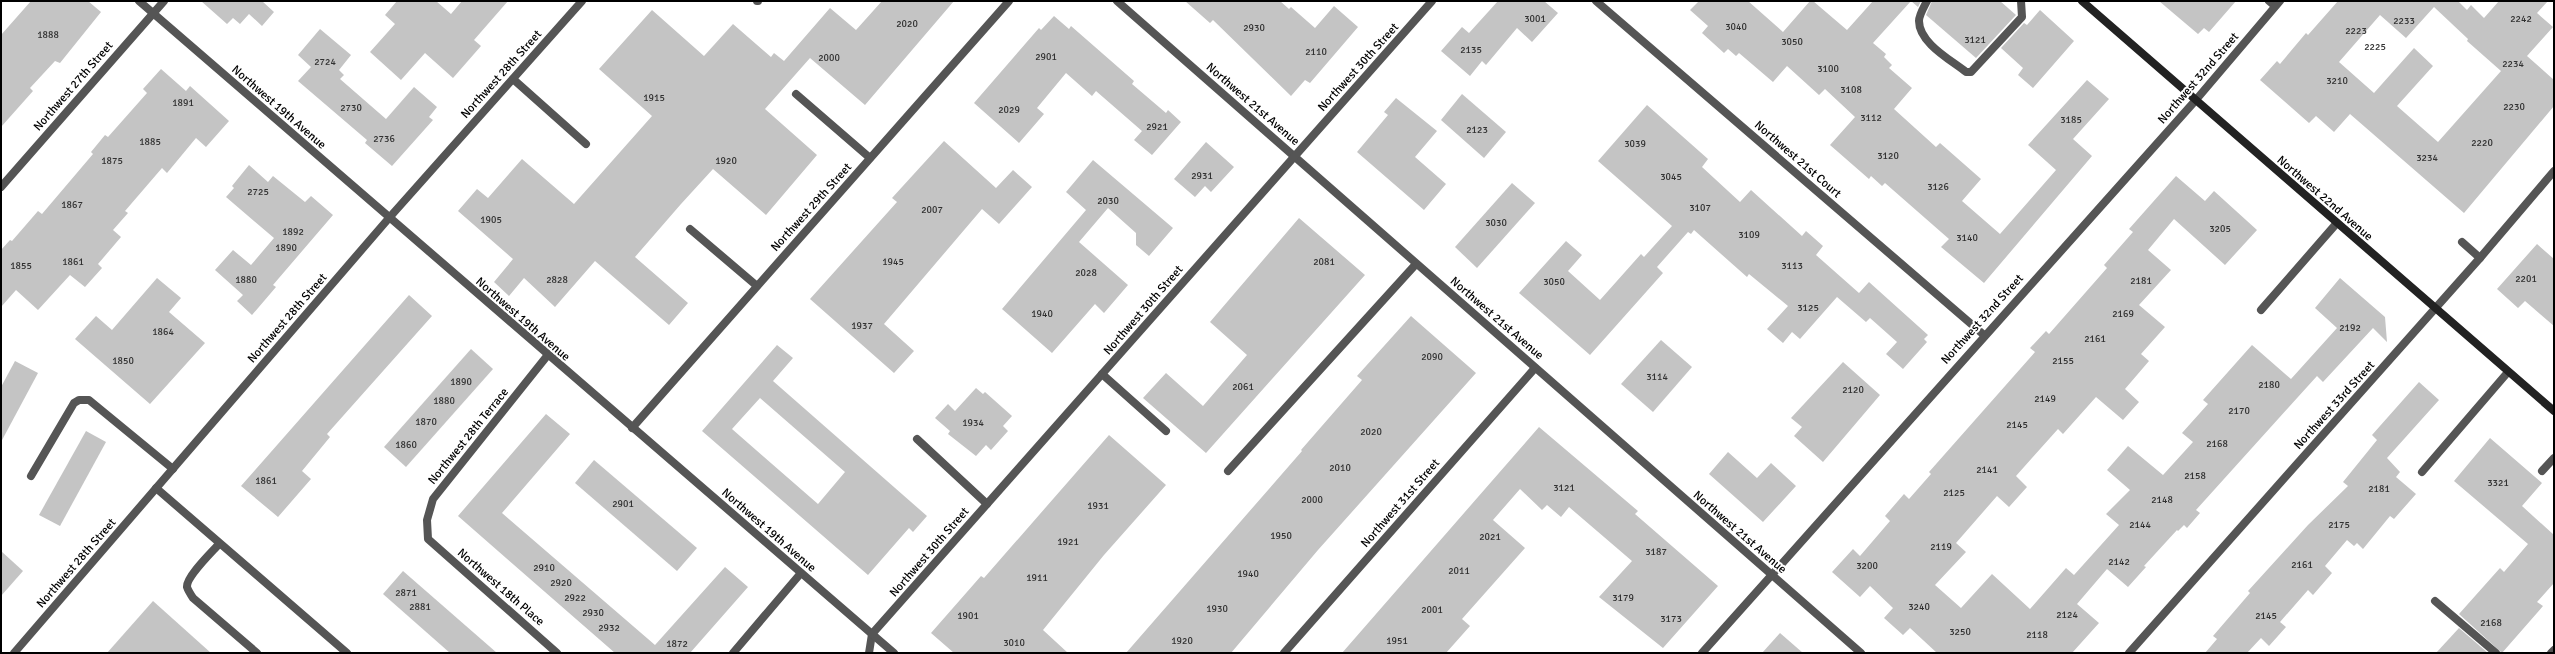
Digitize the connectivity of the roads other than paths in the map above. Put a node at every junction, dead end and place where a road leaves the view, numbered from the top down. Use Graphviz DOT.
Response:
graph roads {
  1 [pos="139,1"];
  2 [pos="164,1"];
  3 [pos="582,1"];
  4 [pos="1009,1"];
  5 [pos="1117,1"];
  6 [pos="1432,1"];
  7 [pos="1596,1"];
  8 [pos="1927,1"];
  9 [pos="2021,1"];
  10 [pos="2082,1"];
  11 [pos="2275,3"];
  12 [pos="153,13"];
  13 [pos="513,79"];
  14 [pos="796,94"];
  15 [pos="2195,101"];
  16 [pos="586,144"];
  17 [pos="1294,156"];
  18 [pos="870,158"];
  19 [pos="2554,172"];
  20 [pos="1,187"];
  21 [pos="389,218"];
  22 [pos="2336,224"];
  23 [pos="690,229"];
  24 [pos="2462,242"];
  25 [pos="2480,258"];
  26 [pos="1416,264"];
  27 [pos="757,286"];
  28 [pos="2435,309"];
  29 [pos="2261,310"];
  30 [pos="1984,335"];
  31 [pos="547,356"];
  32 [pos="1535,368"];
  33 [pos="2508,372"];
  34 [pos="1102,374"];
  35 [pos="2554,411"];
  36 [pos="632,428"];
  37 [pos="1166,431"];
  38 [pos="917,439"];
  39 [pos="2554,458"];
  40 [pos="172,469"];
  41 [pos="1228,471"];
  42 [pos="2542,471"];
  43 [pos="2422,472"];
  44 [pos="31,476"];
  45 [pos="156,488"];
  46 [pos="987,504"];
  47 [pos="428,539"];
  48 [pos="219,544"];
  49 [pos="801,573"];
  50 [pos="1770,575"];
  51 [pos="2435,600"];
  52 [pos="872,634"];
  53 [pos="2554,650"];
  54 [pos="14,653"];
  55 [pos="257,653"];
  56 [pos="347,653"];
  57 [pos="557,653"];
  58 [pos="733,653"];
  59 [pos="868,653"];
  60 [pos="894,653"];
  61 [pos="1284,653"];
  62 [pos="1702,653"];
  63 [pos="1861,653"];
  64 [pos="2129,653"];
  65 [pos="2496,653"];
  66 [pos="2551,653"];
  1 -- 12 [label="street, Northwest 19th Avenue"];
  2 -- 12 [label="street, Northwest 27th Street"];
  3 -- 13 [label="street, Northwest 28th Street"];
  4 -- 18 [label="street, Northwest 29th Street"];
  5 -- 17 [label="street, Northwest 21st Avenue"];
  6 -- 17 [label="street, Northwest 30th Street"];
  7 -- 30 [label="street, Northwest 21st Court"];
  8 -- 9 [label="street"];
  10 -- 15 [label="main road, Northwest 22nd Avenue"];
  11 -- 15 [label="street, Northwest 32nd Street"];
  12 -- 20 [label="street, Northwest 27th Street"];
  12 -- 21 [label="street, Northwest 19th Avenue"];
  13 -- 16 [label="street"];
  13 -- 21 [label="street, Northwest 28th Street"];
  14 -- 18 [label="street"];
  15 -- 22 [label="main road, Northwest 22nd Avenue"];
  15 -- 30 [label="street, Northwest 32nd Street"];
  17 -- 26 [label="street, Northwest 21st Avenue"];
  17 -- 34 [label="street, Northwest 30th Street"];
  18 -- 27 [label="street, Northwest 29th Street"];
  19 -- 25 [label="street, Northwest 33rd Street"];
  21 -- 31 [label="street, Northwest 19th Avenue"];
  21 -- 40 [label="street, Northwest 28th Street"];
  22 -- 28 [label="main road, Northwest 22nd Avenue"];
  22 -- 29 [label="street"];
  23 -- 27 [label="street"];
  24 -- 25 [label="street"];
  25 -- 28 [label="street, Northwest 33rd Street"];
  26 -- 32 [label="street, Northwest 21st Avenue"];
  26 -- 41 [label="street"];
  27 -- 36 [label="street, Northwest 29th Street"];
  28 -- 33 [label="main road, Northwest 22nd Avenue"];
  28 -- 64 [label="street, Northwest 33rd Street"];
  30 -- 50 [label="street, Northwest 32nd Street"];
  31 -- 36 [label="street, Northwest 19th Avenue"];
  31 -- 47 [label="street, Northwest 28th Terrace"];
  32 -- 50 [label="street, Northwest 21st Avenue"];
  32 -- 61 [label="street, Northwest 31st Street"];
  33 -- 35 [label="main road, Northwest 22nd Avenue"];
  33 -- 43 [label="street"];
  34 -- 37 [label="street"];
  34 -- 46 [label="street, Northwest 30th Street"];
  36 -- 49 [label="street, Northwest 19th Avenue"];
  38 -- 46 [label="street"];
  39 -- 42 [label="street"];
  40 -- 44 [label="street"];
  40 -- 45 [label="street, Northwest 28th Street"];
  45 -- 48 [label="street"];
  45 -- 54 [label="street, Northwest 28th Street"];
  46 -- 52 [label="street, Northwest 30th Street"];
  47 -- 57 [label="street, Northwest 18th Place"];
  48 -- 55 [label="street"];
  48 -- 56 [label="street"];
  49 -- 52 [label="street, Northwest 19th Avenue"];
  49 -- 58 [label="street"];
  50 -- 62 [label="street, Northwest 32nd Street"];
  50 -- 63 [label="street, Northwest 21st Avenue"];
  51 -- 65 [label="street"];
  52 -- 59 [label="street"];
  52 -- 60 [label="street, Northwest 19th Avenue"];
  53 -- 66 [label="street"];
}
